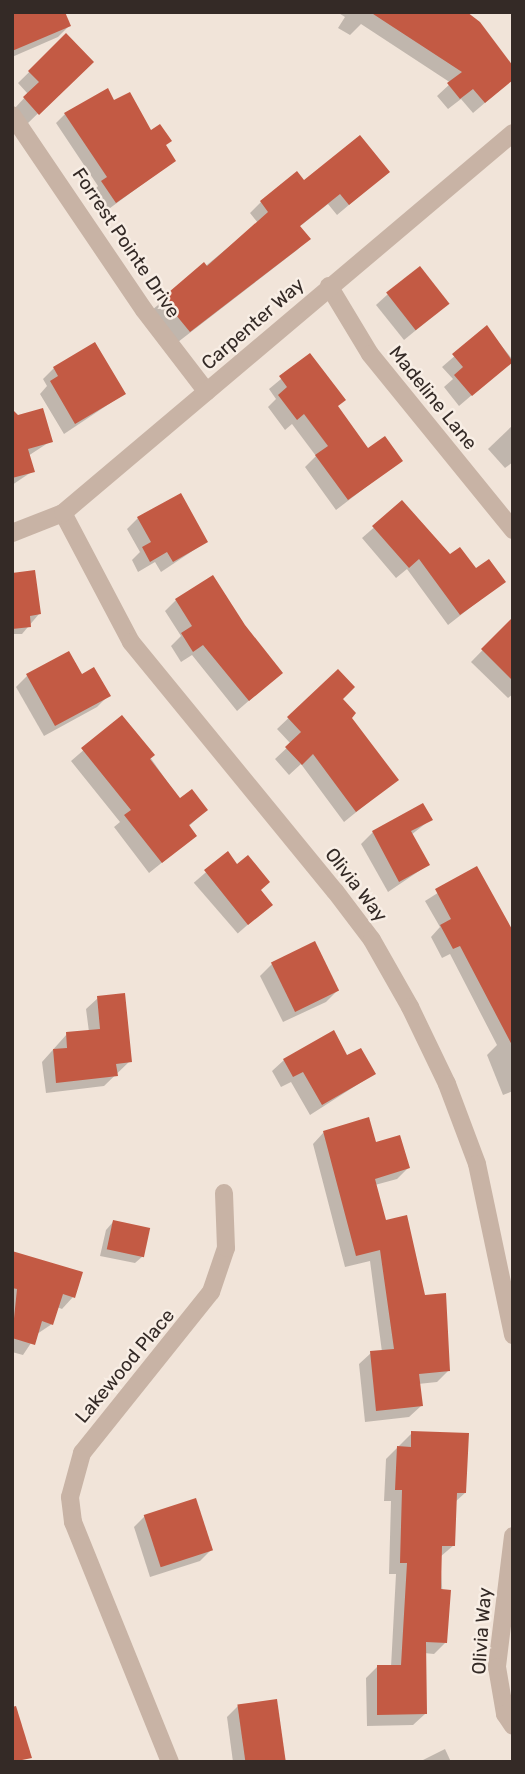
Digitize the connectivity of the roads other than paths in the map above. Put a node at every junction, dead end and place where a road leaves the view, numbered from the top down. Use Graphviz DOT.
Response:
graph roads {
  1 [pos="12,116"];
  2 [pos="513,133"];
  3 [pos="329,286"];
  4 [pos="207,392"];
  5 [pos="64,513"];
  6 [pos="513,530"];
  7 [pos="12,533"];
  8 [pos="224,1193"];
  9 [pos="513,1335"];
  10 [pos="513,1536"];
  11 [pos="513,1726"];
  12 [pos="170,1762"];
  1 -- 4 [label="street, Forrest Pointe Drive"];
  2 -- 3 [label="street, Carpenter Way"];
  3 -- 4 [label="street, Carpenter Way"];
  3 -- 6 [label="street, Madeline Lane"];
  4 -- 5 [label="street, Carpenter Way"];
  5 -- 7 [label="street, Carpenter Way"];
  5 -- 9 [label="street, Olivia Way"];
  8 -- 12 [label="street, Lakewood Place"];
  10 -- 11 [label="street, Olivia Way"];
}
